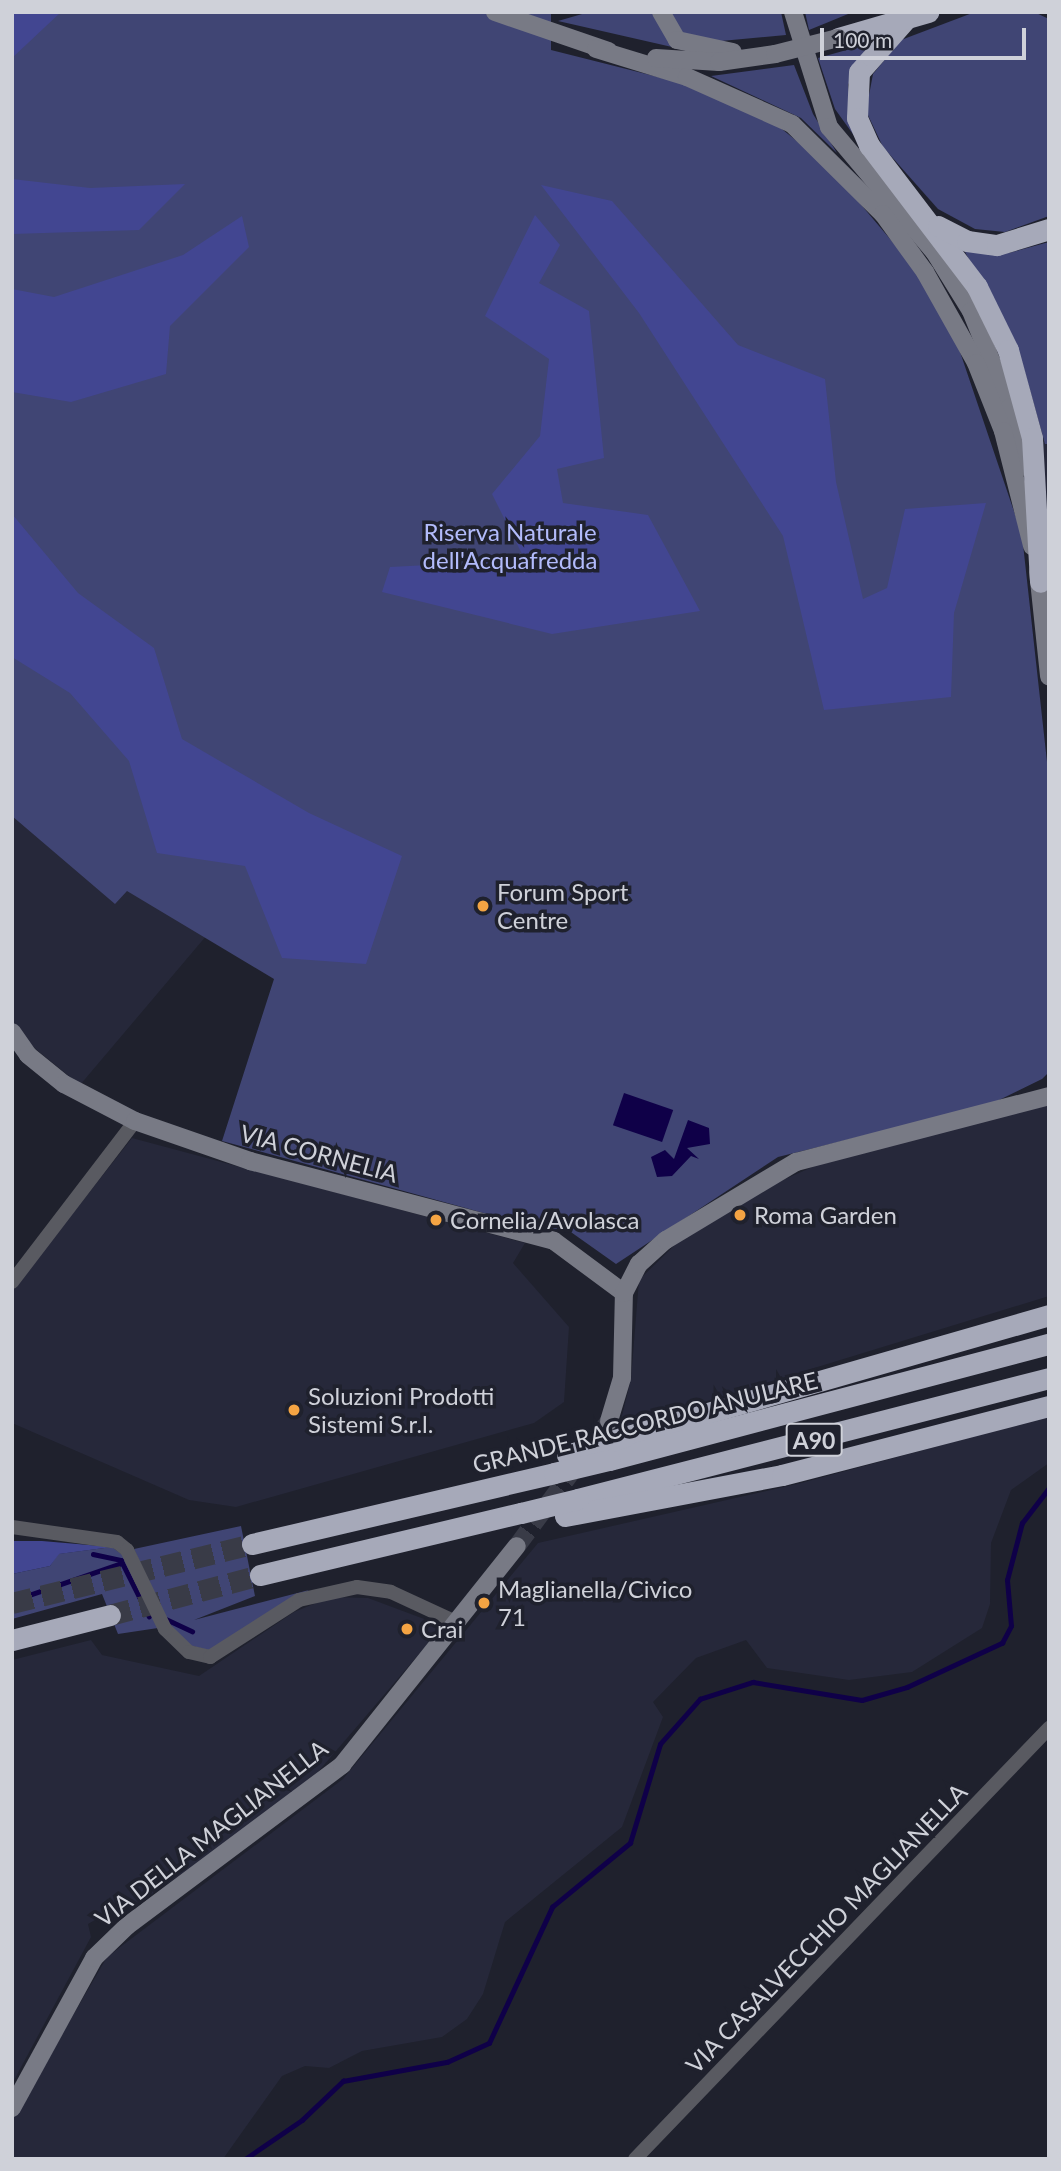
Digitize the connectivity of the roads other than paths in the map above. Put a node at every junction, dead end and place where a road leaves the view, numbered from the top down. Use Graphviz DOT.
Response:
graph roads {
  1 [pos="495,12"];
  2 [pos="661,12"];
  3 [pos="793,12"];
  4 [pos="879,12"];
  5 [pos="928,12"];
  6 [pos="905,20"];
  7 [pos="838,38"];
  8 [pos="596,49"];
  9 [pos="775,54"];
  10 [pos="933,223"];
  11 [pos="1049,229"];
  12 [pos="1040,583"];
  13 [pos="1049,676"];
  14 [pos="13,1034"];
  15 [pos="1045,1094"];
  16 [pos="135,1121"];
  17 [pos="12,1282"];
  18 [pos="624,1293"];
  19 [pos="1049,1303"];
  20 [pos="1049,1315"];
  21 [pos="1049,1344"];
  22 [pos="934,1346"];
  23 [pos="1049,1378"];
  24 [pos="1049,1406"];
  25 [pos="609,1421"];
  26 [pos="475,1492"];
  27 [pos="517,1518"];
  28 [pos="12,1527"];
  29 [pos="252,1544"];
  30 [pos="517,1546"];
  31 [pos="260,1575"];
  32 [pos="110,1615"];
  33 [pos="458,1623"];
  34 [pos="12,1640"];
  35 [pos="1049,1728"];
  36 [pos="12,2108"];
  37 [pos="635,2159"];
  1 -- 8 [label="street"];
  2 -- 9 [label="street"];
  3 -- 12 [label="street"];
  4 -- 7 [label="highway"];
  5 -- 6 [label="highway"];
  6 -- 7 [label="highway"];
  6 -- 10 [label="highway"];
  7 -- 9 [label="street, bridge"];
  8 -- 9 [label="street"];
  8 -- 12 [label="street"];
  10 -- 11 [label="highway"];
  10 -- 12 [label="highway"];
  12 -- 13 [label="street"];
  14 -- 16 [label="street, VIA CORNELIA"];
  15 -- 18 [label="street"];
  16 -- 17 [label="street"];
  16 -- 18 [label="street, VIA CORNELIA"];
  18 -- 25 [label="street"];
  19 -- 22 [label="highway"];
  20 -- 22 [label="highway"];
  21 -- 26 [label="highway, GRANDE RACCORDO ANULARE / A90, bridge"];
  22 -- 26 [label="highway, bridge"];
  23 -- 27 [label="highway, A90, bridge"];
  24 -- 27 [label="highway"];
  26 -- 29 [label="highway, GRANDE RACCORDO ANULARE / A90"];
  27 -- 31 [label="highway"];
  28 -- 33 [label="street, bridge"];
  30 -- 33 [label="street, VIA DELLA MAGLIANELLA"];
  32 -- 34 [label="highway"];
  33 -- 36 [label="street, VIA DELLA MAGLIANELLA"];
  35 -- 37 [label="street, VIA CASALVECCHIO MAGLIANELLA"];
}
